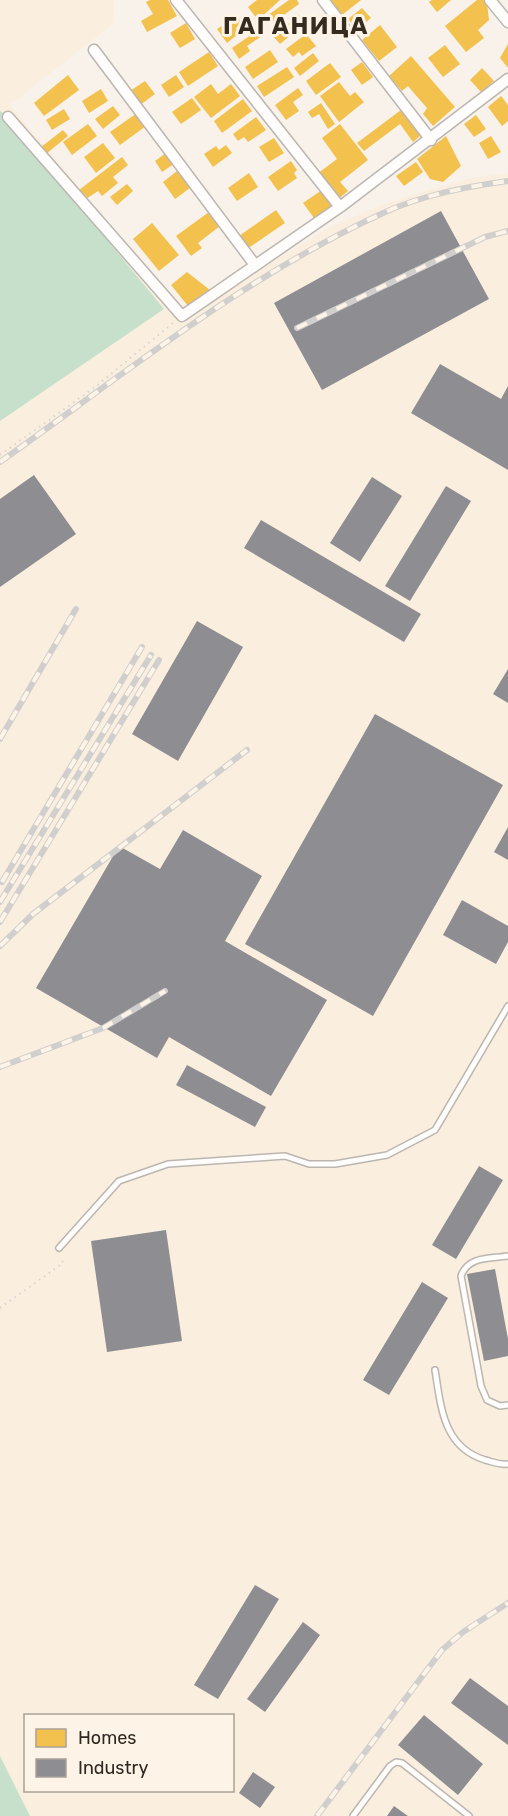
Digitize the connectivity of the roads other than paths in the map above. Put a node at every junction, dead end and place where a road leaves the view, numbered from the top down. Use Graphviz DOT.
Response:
graph roads {
  1 [pos="176,0"];
  2 [pos="323,0"];
  3 [pos="490,0"];
  4 [pos="508,22"];
  5 [pos="94,50"];
  6 [pos="508,79"];
  7 [pos="8,117"];
  8 [pos="431,140"];
  9 [pos="340,207"];
  10 [pos="255,265"];
  11 [pos="508,1006"];
  12 [pos="59,1248"];
  13 [pos="508,1256"];
  14 [pos="435,1370"];
  15 [pos="508,1405"];
  16 [pos="508,1464"];
  17 [pos="353,1816"];
  18 [pos="469,1816"];
  1 -- 9 [label="street"];
  2 -- 8 [label="street"];
  3 -- 4 [label="street"];
  5 -- 10 [label="street"];
  6 -- 8 [label="street"];
  7 -- 10 [label="street"];
  8 -- 9 [label="street"];
  9 -- 10 [label="street"];
  11 -- 12 [label="lane"];
  13 -- 15 [label="lane"];
  14 -- 16 [label="lane"];
  17 -- 18 [label="lane"];
}
